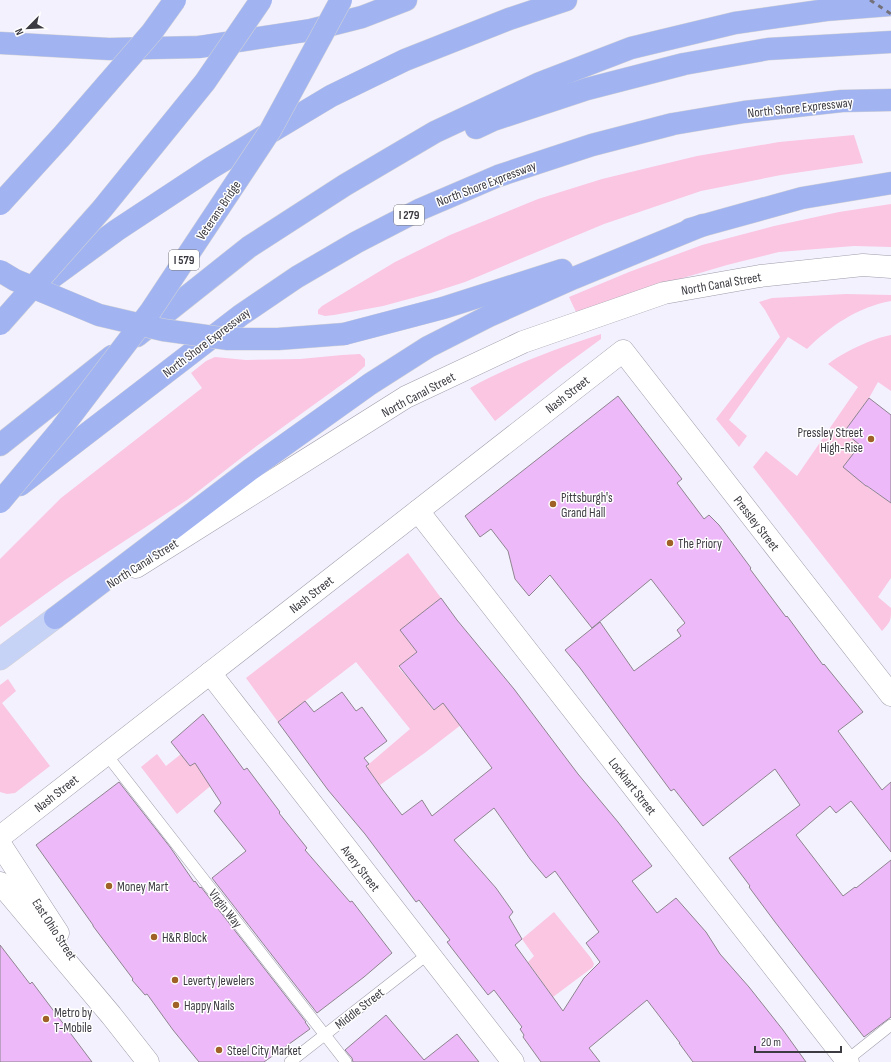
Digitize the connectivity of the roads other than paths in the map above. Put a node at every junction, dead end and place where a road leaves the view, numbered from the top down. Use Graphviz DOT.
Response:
graph roads {
  1 [pos="175,0"];
  2 [pos="261,0"];
  3 [pos="341,0"];
  4 [pos="406,0"];
  5 [pos="566,0"];
  6 [pos="891,4"];
  7 [pos="891,42"];
  8 [pos="0,44"];
  9 [pos="891,100"];
  10 [pos="891,183"];
  11 [pos="345,185"];
  12 [pos="0,204"];
  13 [pos="703,225"];
  14 [pos="891,267"];
  15 [pos="0,271"];
  16 [pos="0,315"];
  17 [pos="0,324"];
  18 [pos="623,351"];
  19 [pos="0,445"];
  20 [pos="0,502"];
  21 [pos="418,511"];
  22 [pos="56,618"];
  23 [pos="0,659"];
  24 [pos="210,673"];
  25 [pos="891,695"];
  26 [pos="106,754"];
  27 [pos="0,837"];
  28 [pos="0,844"];
  29 [pos="0,883"];
  30 [pos="428,954"];
  31 [pos="111,1015"];
  32 [pos="891,1025"];
  33 [pos="325,1034"];
  34 [pos="848,1061"];
  35 [pos="148,1062"];
  36 [pos="290,1062"];
  37 [pos="346,1062"];
  38 [pos="513,1062"];
  1 -- 12 [label="highway, bridge"];
  2 -- 17 [label="highway, bridge"];
  3 -- 20 [label="highway, Veterans Bridge / I 579, bridge"];
  4 -- 8 [label="highway, bridge"];
  5 -- 16 [label="highway"];
  6 -- 11 [label="highway"];
  7 -- 11 [label="highway"];
  9 -- 20 [label="highway, North Shore Expressway / I 279"];
  10 -- 13 [label="highway"];
  11 -- 19 [label="highway"];
  13 -- 15 [label="highway, bridge"];
  13 -- 22 [label="highway"];
  14 -- 22 [label="street, North Canal Street"];
  18 -- 21 [label="street, Nash Street"];
  18 -- 25 [label="street, Pressley Street"];
  21 -- 24 [label="street, Nash Street"];
  21 -- 34 [label="street, Lockhart Street"];
  22 -- 23 [label="main road, North Canal Street"];
  24 -- 26 [label="street, Nash Street"];
  24 -- 30 [label="street, Avery Street"];
  26 -- 27 [label="street, Nash Street"];
  26 -- 33 [label="lane, Virgin Way"];
  28 -- 31 [label="street, East Ohio Street"];
  29 -- 31 [label="street, East Ohio Street"];
  30 -- 33 [label="lane, Middle Street"];
  30 -- 38 [label="street, Avery Street"];
  31 -- 35 [label="street, East Ohio Street"];
  32 -- 34 [label="lane"];
  33 -- 36 [label="lane, Middle Street"];
  33 -- 37 [label="lane, Virgin Way"];
}
